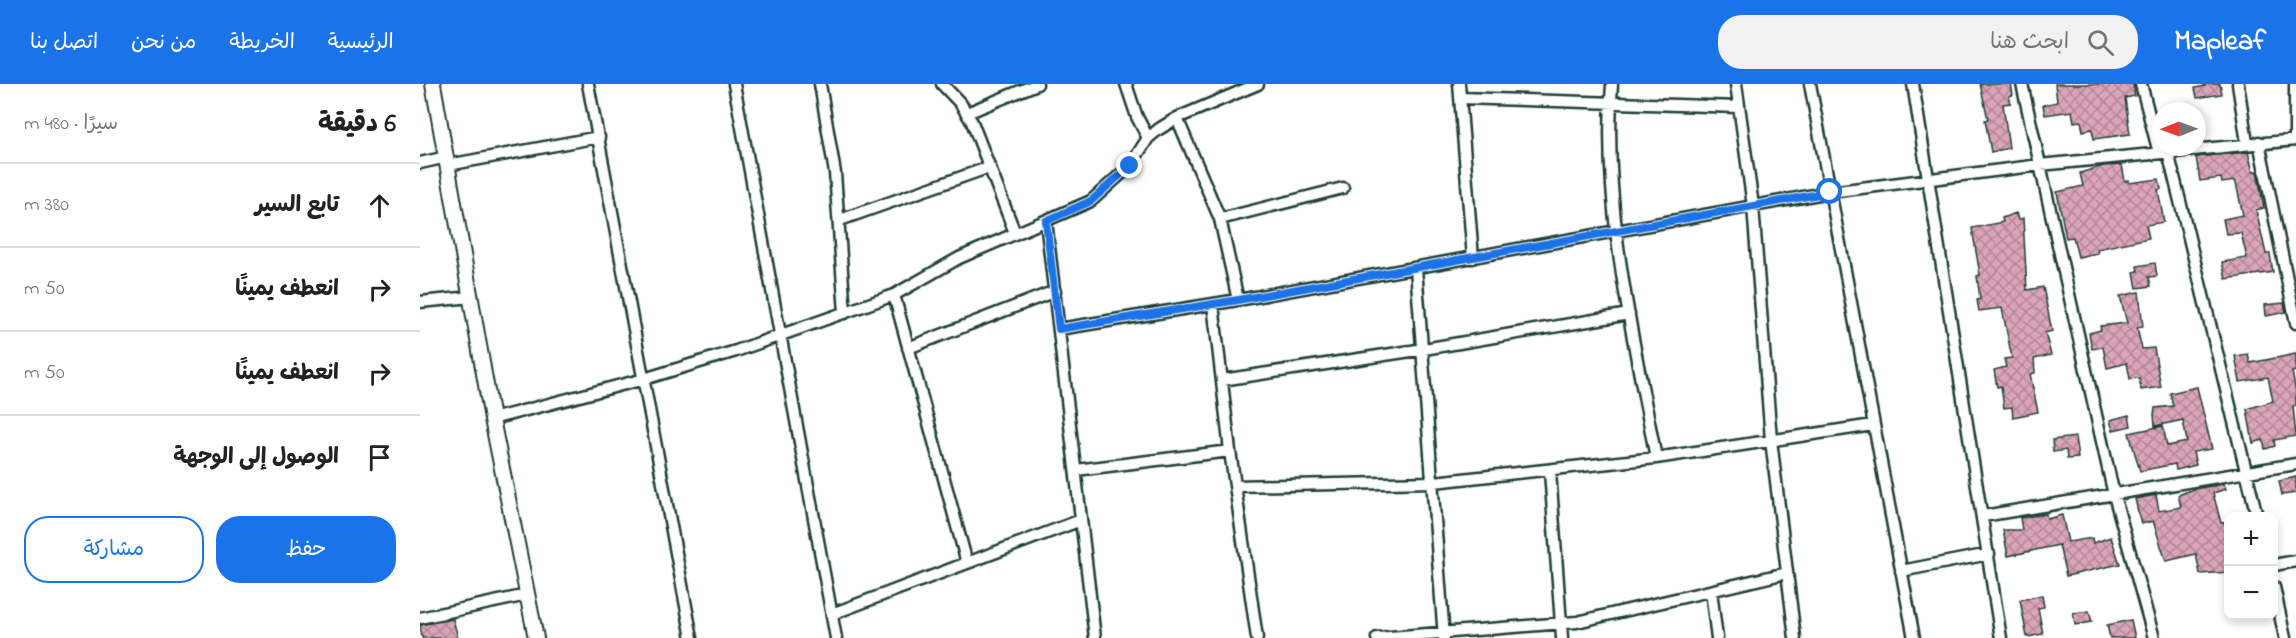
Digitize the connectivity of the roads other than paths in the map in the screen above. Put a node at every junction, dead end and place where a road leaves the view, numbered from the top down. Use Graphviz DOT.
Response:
graph roads {
  1 [pos="433,84"];
  2 [pos="588,84"];
  3 [pos="734,84"];
  4 [pos="820,84"];
  5 [pos="942,84"];
  6 [pos="1037,84"];
  7 [pos="1126,84"];
  8 [pos="1258,84"];
  9 [pos="1459,84"];
  10 [pos="1612,84"];
  11 [pos="1737,84"];
  12 [pos="1810,84"];
  13 [pos="1913,84"];
  14 [pos="2022,84"];
  15 [pos="2141,84"];
  16 [pos="2238,84"];
  17 [pos="2295,84"];
  18 [pos="1460,98"];
  19 [pos="1610,104"];
  20 [pos="1740,107"];
  21 [pos="967,113"];
  22 [pos="1177,117"];
  23 [pos="2152,118"];
  24 [pos="599,137"];
  25 [pos="1148,138"];
  26 [pos="2296,140"];
  27 [pos="2259,142"];
  28 [pos="2247,143"];
  29 [pos="2206,147"];
  30 [pos="2152,153"];
  31 [pos="2164,156"];
  32 [pos="447,161"];
  33 [pos="420,163"];
  34 [pos="2040,165"];
  35 [pos="990,167"];
  36 [pos="1930,181"];
  37 [pos="1343,188"];
  38 [pos="1830,192"];
  39 [pos="1753,206"];
  40 [pos="1220,219"];
  41 [pos="840,220"];
  42 [pos="1046,221"];
  43 [pos="1617,230"];
  44 [pos="1015,233"];
  45 [pos="1473,258"];
  46 [pos="1416,268"];
  47 [pos="1055,291"];
  48 [pos="894,295"];
  49 [pos="472,297"];
  50 [pos="1238,300"];
  51 [pos="420,302"];
  52 [pos="1213,304"];
  53 [pos="845,313"];
  54 [pos="1629,314"];
  55 [pos="2296,323"];
  56 [pos="1059,329"];
  57 [pos="779,336"];
  58 [pos="908,348"];
  59 [pos="1424,349"];
  60 [pos="645,379"];
  61 [pos="1222,380"];
  62 [pos="492,419"];
  63 [pos="1874,425"];
  64 [pos="1771,440"];
  65 [pos="1230,451"];
  66 [pos="1656,458"];
  67 [pos="2296,464"];
  68 [pos="1076,470"];
  69 [pos="1550,471"];
  70 [pos="2247,473"];
  71 [pos="1434,482"];
  72 [pos="1235,486"];
  73 [pos="2114,495"];
  74 [pos="2256,512"];
  75 [pos="1983,516"];
  76 [pos="1081,520"];
  77 [pos="1989,554"];
  78 [pos="2296,561"];
  79 [pos="967,563"];
  80 [pos="2278,564"];
  81 [pos="1901,571"];
  82 [pos="1786,573"];
  83 [pos="1711,591"];
  84 [pos="527,595"];
  85 [pos="2278,606"];
  86 [pos="832,614"];
  87 [pos="420,618"];
  88 [pos="1561,624"];
  89 [pos="1444,635"];
  90 [pos="536,638"];
  91 [pos="692,638"];
  92 [pos="836,638"];
  93 [pos="1095,638"];
  94 [pos="1257,638"];
  95 [pos="1377,638"];
  96 [pos="1562,638"];
  97 [pos="1717,638"];
  98 [pos="1795,638"];
  99 [pos="1914,638"];
  100 [pos="2001,638"];
  101 [pos="2154,638"];
  102 [pos="2285,638"];
  1 -- 32 [label="street"];
  2 -- 24 [label="street"];
  3 -- 57 [label="street"];
  4 -- 41 [label="street"];
  5 -- 21 [label="street"];
  6 -- 21 [label="street"];
  7 -- 25 [label="street"];
  8 -- 22 [label="street"];
  9 -- 18 [label="street"];
  10 -- 19 [label="street"];
  11 -- 20 [label="street"];
  12 -- 38 [label="street"];
  13 -- 36 [label="street"];
  14 -- 34 [label="street"];
  15 -- 23 [label="street"];
  16 -- 28 [label="street"];
  17 -- 26 [label="street"];
  18 -- 19 [label="street"];
  18 -- 45 [label="street"];
  19 -- 20 [label="street"];
  19 -- 43 [label="street"];
  20 -- 39 [label="street"];
  21 -- 35 [label="street"];
  22 -- 25 [label="street"];
  22 -- 40 [label="street"];
  24 -- 32 [label="street"];
  24 -- 60 [label="street"];
  25 -- 42 [label="street"];
  26 -- 27 [label="street"];
  27 -- 28 [label="street"];
  27 -- 55 [label="street"];
  28 -- 29 [label="street"];
  30 -- 34 [label="street"];
  31 -- 70 [label="street"];
  32 -- 33 [label="street"];
  32 -- 49 [label="street"];
  34 -- 36 [label="street"];
  34 -- 73 [label="street"];
  35 -- 41 [label="street"];
  35 -- 44 [label="street"];
  36 -- 38 [label="street"];
  36 -- 75 [label="street"];
  37 -- 40 [label="street"];
  38 -- 39 [label="street"];
  38 -- 63 [label="street"];
  39 -- 43 [label="street"];
  39 -- 64 [label="street"];
  40 -- 50 [label="street"];
  41 -- 53 [label="street"];
  42 -- 44 [label="street"];
  42 -- 47 [label="street"];
  43 -- 45 [label="street"];
  43 -- 54 [label="street"];
  44 -- 48 [label="street"];
  45 -- 46 [label="street"];
  46 -- 50 [label="street"];
  46 -- 59 [label="street"];
  47 -- 56 [label="street"];
  47 -- 58 [label="street"];
  48 -- 53 [label="street"];
  48 -- 58 [label="street"];
  49 -- 51 [label="street"];
  49 -- 62 [label="street"];
  50 -- 52 [label="street"];
  52 -- 56 [label="street"];
  52 -- 61 [label="street"];
  53 -- 57 [label="street"];
  54 -- 59 [label="street"];
  54 -- 66 [label="street"];
  56 -- 68 [label="street"];
  57 -- 60 [label="street"];
  57 -- 86 [label="street"];
  58 -- 79 [label="street"];
  59 -- 61 [label="street"];
  59 -- 71 [label="street"];
  60 -- 62 [label="street"];
  60 -- 91 [label="street"];
  61 -- 65 [label="street"];
  62 -- 84 [label="street"];
  63 -- 64 [label="street"];
  63 -- 81 [label="street"];
  64 -- 66 [label="street"];
  64 -- 82 [label="street"];
  65 -- 68 [label="street"];
  65 -- 72 [label="street"];
  66 -- 69 [label="street"];
  67 -- 70 [label="street"];
  68 -- 76 [label="street"];
  69 -- 71 [label="street"];
  69 -- 88 [label="street"];
  70 -- 73 [label="street"];
  70 -- 74 [label="street"];
  71 -- 72 [label="street"];
  71 -- 89 [label="street"];
  72 -- 94 [label="street"];
  73 -- 75 [label="street"];
  73 -- 101 [label="street"];
  75 -- 77 [label="street"];
  76 -- 79 [label="street"];
  76 -- 93 [label="street"];
  77 -- 81 [label="street"];
  77 -- 100 [label="street"];
  78 -- 80 [label="street"];
  79 -- 86 [label="street"];
  81 -- 99 [label="street"];
  82 -- 83 [label="street"];
  82 -- 98 [label="street"];
  83 -- 88 [label="street"];
  83 -- 97 [label="street"];
  84 -- 87 [label="street"];
  84 -- 90 [label="street"];
  85 -- 102 [label="street"];
  86 -- 92 [label="street"];
  88 -- 89 [label="street"];
  88 -- 96 [label="street"];
  89 -- 95 [label="street"];
}
